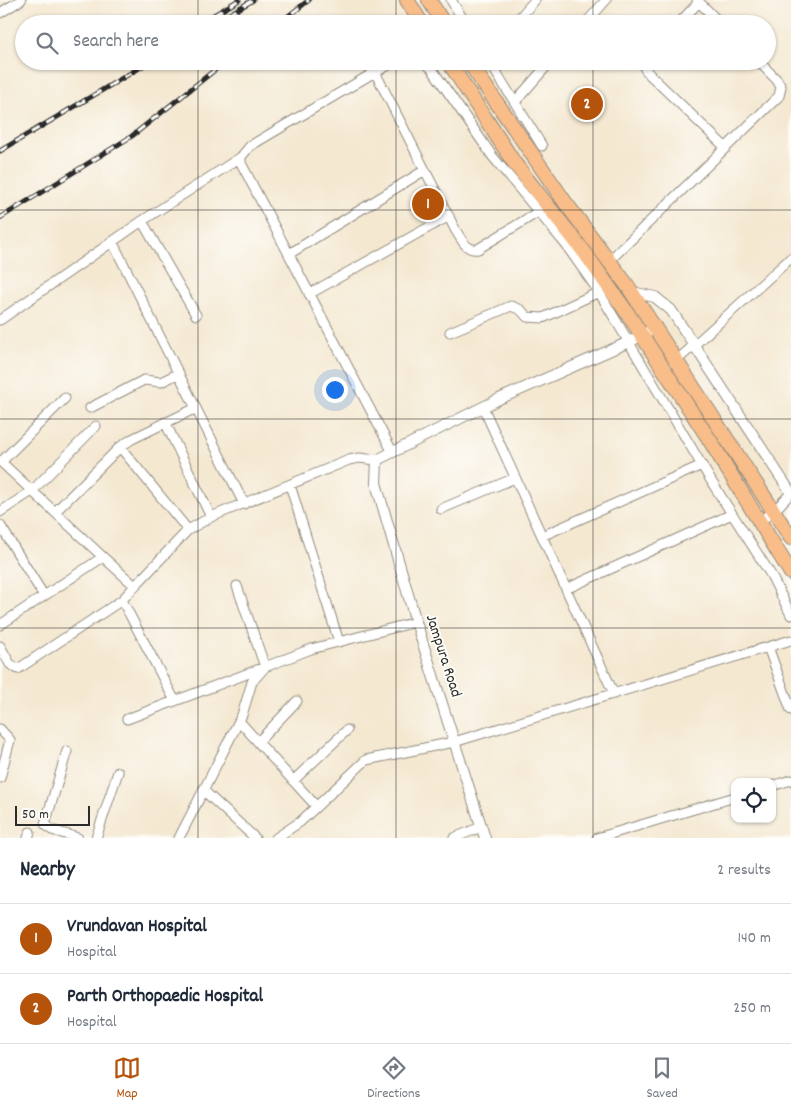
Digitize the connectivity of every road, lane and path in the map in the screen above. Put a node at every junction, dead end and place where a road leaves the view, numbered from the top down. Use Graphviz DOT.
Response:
graph roads {
  1 [pos="21,0"];
  2 [pos="408,0"];
  3 [pos="429,0"];
  4 [pos="451,0"];
  5 [pos="535,0"];
  6 [pos="606,0"];
  7 [pos="698,1"];
  8 [pos="0,14"];
  9 [pos="417,15"];
  10 [pos="438,15"];
  11 [pos="460,15"];
  12 [pos="522,15"];
  13 [pos="593,15"];
  14 [pos="686,15"];
  15 [pos="712,15"];
  16 [pos="379,70"];
  17 [pos="433,70"];
  18 [pos="454,70"];
  19 [pos="474,70"];
  20 [pos="495,70"];
  21 [pos="544,70"];
  22 [pos="646,70"];
  23 [pos="767,70"];
  24 [pos="375,72"];
  25 [pos="515,102"];
  26 [pos="542,146"];
  27 [pos="726,148"];
  28 [pos="240,157"];
  29 [pos="425,170"];
  30 [pos="545,212"];
  31 [pos="449,216"];
  32 [pos="142,221"];
  33 [pos="113,243"];
  34 [pos="288,254"];
  35 [pos="791,258"];
  36 [pos="610,261"];
  37 [pos="599,292"];
  38 [pos="632,292"];
  39 [pos="309,294"];
  40 [pos="196,315"];
  41 [pos="0,320"];
  42 [pos="655,328"];
  43 [pos="450,332"];
  44 [pos="635,338"];
  45 [pos="694,345"];
  46 [pos="676,361"];
  47 [pos="665,371"];
  48 [pos="179,373"];
  49 [pos="65,398"];
  50 [pos="483,407"];
  51 [pos="90,408"];
  52 [pos="196,408"];
  53 [pos="165,422"];
  54 [pos="96,426"];
  55 [pos="120,447"];
  56 [pos="392,451"];
  57 [pos="377,460"];
  58 [pos="0,461"];
  59 [pos="702,465"];
  60 [pos="515,478"];
  61 [pos="290,485"];
  62 [pos="32,491"];
  63 [pos="791,493"];
  64 [pos="244,504"];
  65 [pos="441,509"];
  66 [pos="774,511"];
  67 [pos="0,512"];
  68 [pos="55,512"];
  69 [pos="732,514"];
  70 [pos="211,518"];
  71 [pos="760,521"];
  72 [pos="0,525"];
  73 [pos="188,530"];
  74 [pos="542,536"];
  75 [pos="791,538"];
  76 [pos="103,557"];
  77 [pos="791,574"];
  78 [pos="135,586"];
  79 [pos="237,586"];
  80 [pos="566,589"];
  81 [pos="44,596"];
  82 [pos="122,600"];
  83 [pos="791,614"];
  84 [pos="416,622"];
  85 [pos="0,625"];
  86 [pos="791,640"];
  87 [pos="338,642"];
  88 [pos="0,646"];
  89 [pos="768,647"];
  90 [pos="265,667"];
  91 [pos="614,694"];
  92 [pos="297,701"];
  93 [pos="175,702"];
  94 [pos="791,710"];
  95 [pos="127,719"];
  96 [pos="239,721"];
  97 [pos="0,729"];
  98 [pos="347,730"];
  99 [pos="258,742"];
  100 [pos="454,742"];
  101 [pos="67,752"];
  102 [pos="118,772"];
  103 [pos="0,778"];
  104 [pos="791,780"];
  105 [pos="294,781"];
  106 [pos="776,785"];
  107 [pos="203,790"];
  108 [pos="731,798"];
  109 [pos="316,806"];
  110 [pos="482,828"];
  111 [pos="78,838"];
  112 [pos="96,838"];
  113 [pos="179,838"];
  114 [pos="255,838"];
  115 [pos="276,838"];
  116 [pos="454,838"];
  117 [pos="485,838"];
  118 [pos="597,838"];
  1 -- 8 [label="street"];
  2 -- 9 [label="main road"];
  3 -- 10 [label="main road"];
  4 -- 11 [label="street"];
  5 -- 12 [label="street"];
  6 -- 13 [label="street"];
  7 -- 14 [label="street"];
  7 -- 15 [label="street"];
  16 -- 24 [label="street"];
  17 -- 30 [label="street"];
  18 -- 30 [label="main road"];
  19 -- 36 [label="main road"];
  20 -- 25 [label="street"];
  21 -- 25 [label="street"];
  22 -- 27 [label="street"];
  23 -- 27 [label="street"];
  24 -- 28 [label="street"];
  24 -- 29 [label="street"];
  25 -- 26 [label="street"];
  27 -- 36 [label="street"];
  28 -- 32 [label="street"];
  28 -- 34 [label="street"];
  29 -- 31 [label="street"];
  29 -- 34 [label="street"];
  30 -- 31 [label="street"];
  30 -- 37 [label="street"];
  30 -- 44 [label="main road"];
  31 -- 39 [label="street"];
  32 -- 33 [label="street"];
  32 -- 40 [label="street"];
  33 -- 41 [label="street"];
  33 -- 48 [label="street"];
  34 -- 39 [label="street"];
  35 -- 45 [label="street"];
  36 -- 38 [label="main road"];
  37 -- 43 [label="street"];
  37 -- 44 [label="street"];
  38 -- 42 [label="main road"];
  38 -- 45 [label="street"];
  39 -- 56 [label="street"];
  42 -- 44 [label="street"];
  42 -- 46 [label="main road"];
  44 -- 47 [label="main road"];
  44 -- 50 [label="street"];
  44 -- 59 [label="street"];
  45 -- 46 [label="street"];
  45 -- 63 [label="street"];
  46 -- 47 [label="street"];
  46 -- 66 [label="main road"];
  47 -- 71 [label="main road"];
  48 -- 51 [label="street"];
  48 -- 52 [label="street"];
  49 -- 58 [label="street"];
  50 -- 56 [label="street"];
  50 -- 60 [label="street"];
  52 -- 53 [label="street"];
  52 -- 64 [label="street"];
  53 -- 55 [label="street"];
  53 -- 70 [label="street"];
  54 -- 62 [label="street"];
  55 -- 68 [label="street"];
  55 -- 73 [label="street"];
  56 -- 57 [label="street"];
  57 -- 61 [label="street"];
  57 -- 84 [label="street, Jampura Road"];
  58 -- 62 [label="street"];
  59 -- 69 [label="street"];
  59 -- 74 [label="street"];
  60 -- 65 [label="street"];
  60 -- 74 [label="street"];
  61 -- 64 [label="street"];
  61 -- 87 [label="street"];
  62 -- 67 [label="street"];
  62 -- 68 [label="street"];
  63 -- 66 [label="street"];
  64 -- 70 [label="street"];
  66 -- 71 [label="street"];
  66 -- 75 [label="main road"];
  68 -- 76 [label="street"];
  69 -- 80 [label="street"];
  69 -- 83 [label="street"];
  70 -- 73 [label="street"];
  71 -- 77 [label="main road"];
  72 -- 81 [label="street"];
  73 -- 78 [label="street"];
  74 -- 80 [label="street"];
  76 -- 78 [label="street"];
  76 -- 81 [label="street"];
  78 -- 82 [label="street"];
  79 -- 90 [label="street"];
  80 -- 91 [label="street"];
  81 -- 85 [label="street"];
  82 -- 88 [label="street"];
  82 -- 93 [label="street"];
  84 -- 87 [label="street"];
  84 -- 100 [label="street, Jampura Road"];
  86 -- 89 [label="street"];
  87 -- 90 [label="street"];
  89 -- 91 [label="street"];
  89 -- 94 [label="street"];
  90 -- 93 [label="street"];
  90 -- 96 [label="street"];
  91 -- 100 [label="street"];
  92 -- 99 [label="street"];
  93 -- 95 [label="street"];
  96 -- 99 [label="street"];
  96 -- 107 [label="street"];
  97 -- 103 [label="street"];
  98 -- 105 [label="street"];
  99 -- 105 [label="street"];
  100 -- 109 [label="street"];
  100 -- 110 [label="street, Jampura Road"];
  101 -- 111 [label="street"];
  102 -- 112 [label="street"];
  104 -- 106 [label="street"];
  105 -- 109 [label="street"];
  107 -- 113 [label="street"];
  107 -- 114 [label="street"];
  108 -- 118 [label="street"];
  109 -- 115 [label="street"];
  110 -- 116 [label="street"];
  110 -- 117 [label="street, Jampura Road"];
}
